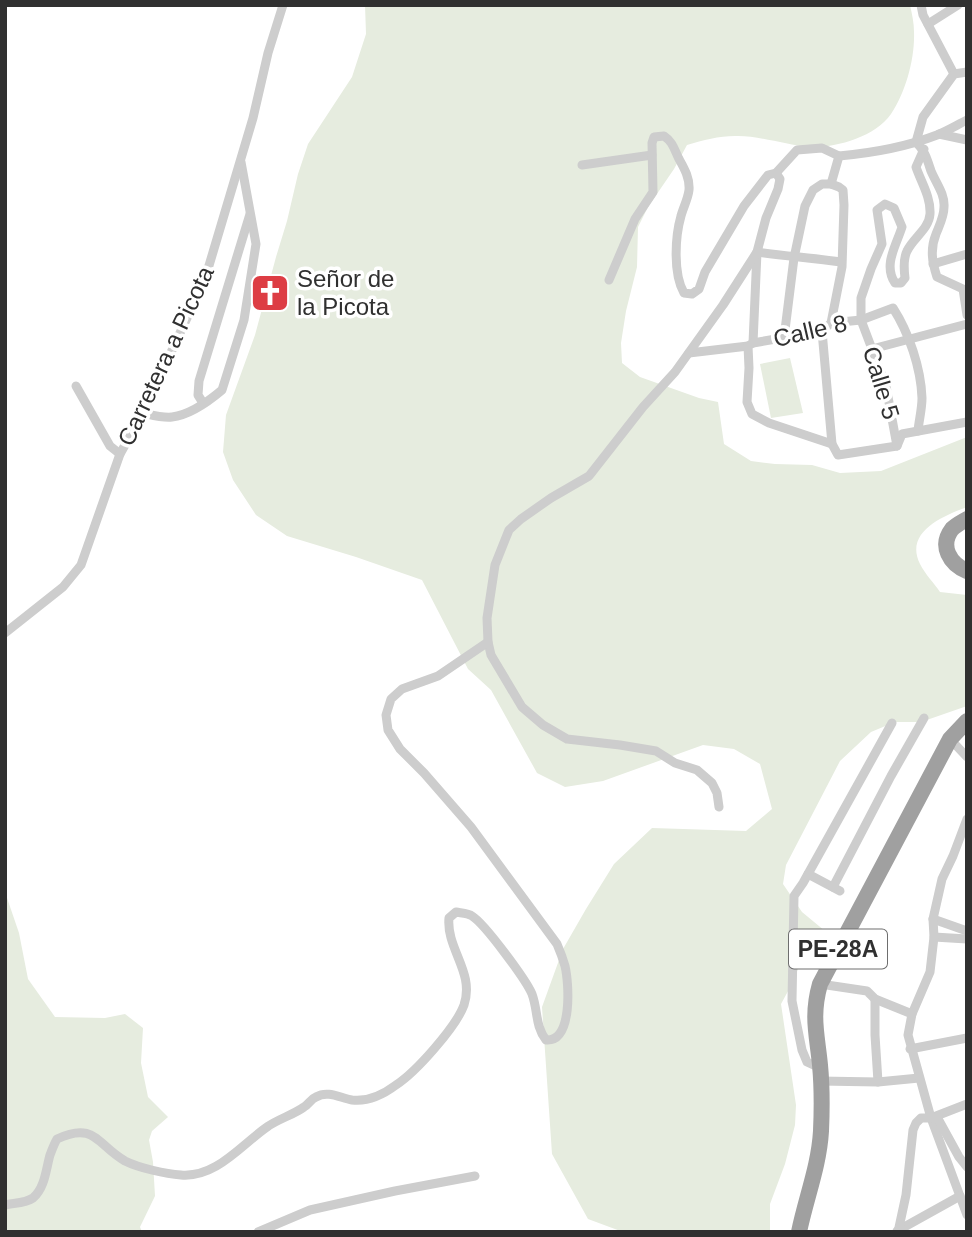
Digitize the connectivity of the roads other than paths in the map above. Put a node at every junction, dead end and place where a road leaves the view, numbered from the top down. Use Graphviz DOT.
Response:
graph roads {
  1 [pos="283,5"];
  2 [pos="921,5"];
  3 [pos="958,5"];
  4 [pos="928,24"];
  5 [pos="967,72"];
  6 [pos="954,74"];
  7 [pos="967,120"];
  8 [pos="939,134"];
  9 [pos="967,140"];
  10 [pos="916,142"];
  11 [pos="924,149"];
  12 [pos="652,155"];
  13 [pos="839,156"];
  14 [pos="240,161"];
  15 [pos="582,165"];
  16 [pos="776,173"];
  17 [pos="831,184"];
  18 [pos="250,213"];
  19 [pos="757,252"];
  20 [pos="967,254"];
  21 [pos="794,258"];
  22 [pos="841,262"];
  23 [pos="933,264"];
  24 [pos="609,280"];
  25 [pos="967,315"];
  26 [pos="860,320"];
  27 [pos="831,323"];
  28 [pos="967,324"];
  29 [pos="821,331"];
  30 [pos="784,338"];
  31 [pos="908,340"];
  32 [pos="750,345"];
  33 [pos="872,349"];
  34 [pos="689,353"];
  35 [pos="76,386"];
  36 [pos="203,403"];
  37 [pos="143,413"];
  38 [pos="963,423"];
  39 [pos="918,431"];
  40 [pos="832,444"];
  41 [pos="897,446"];
  42 [pos="120,454"];
  43 [pos="967,519"];
  44 [pos="967,571"];
  45 [pos="5,633"];
  46 [pos="488,642"];
  47 [pos="924,718"];
  48 [pos="967,721"];
  49 [pos="892,723"];
  50 [pos="950,739"];
  51 [pos="967,757"];
  52 [pos="719,807"];
  53 [pos="967,819"];
  54 [pos="808,874"];
  55 [pos="933,919"];
  56 [pos="965,936"];
  57 [pos="934,937"];
  58 [pos="820,984"];
  59 [pos="875,999"];
  60 [pos="912,1014"];
  61 [pos="967,1038"];
  62 [pos="911,1048"];
  63 [pos="820,1075"];
  64 [pos="919,1079"];
  65 [pos="878,1082"];
  66 [pos="967,1104"];
  67 [pos="934,1117"];
  68 [pos="967,1167"];
  69 [pos="475,1176"];
  70 [pos="960,1196"];
  71 [pos="5,1205"];
  72 [pos="967,1215"];
  73 [pos="897,1231"];
  74 [pos="258,1232"];
  75 [pos="799,1232"];
  1 -- 14 [label="street, Carretera a Picota"];
  2 -- 4 [label="street"];
  3 -- 4 [label="street"];
  4 -- 6 [label="street"];
  5 -- 6 [label="street"];
  6 -- 10 [label="street"];
  7 -- 8 [label="street"];
  8 -- 9 [label="street"];
  8 -- 10 [label="street"];
  10 -- 11 [label="street"];
  10 -- 13 [label="street"];
  11 -- 23 [label="street"];
  11 -- 26 [label="street"];
  12 -- 15 [label="street"];
  12 -- 16 [label="street"];
  12 -- 24 [label="street"];
  13 -- 16 [label="street"];
  13 -- 17 [label="street"];
  14 -- 18 [label="street"];
  14 -- 37 [label="street, Carretera a Picota"];
  16 -- 19 [label="street"];
  17 -- 21 [label="street"];
  17 -- 22 [label="street"];
  18 -- 36 [label="street"];
  18 -- 36 [label="street"];
  19 -- 21 [label="street"];
  19 -- 32 [label="street"];
  19 -- 34 [label="street"];
  20 -- 23 [label="street"];
  21 -- 22 [label="street"];
  21 -- 30 [label="street"];
  22 -- 27 [label="street"];
  23 -- 25 [label="street"];
  26 -- 27 [label="street, Calle 8"];
  26 -- 31 [label="street, Calle 8"];
  26 -- 33 [label="street, Calle 5"];
  27 -- 29 [label="street, Calle 8"];
  28 -- 31 [label="street"];
  29 -- 30 [label="street, Calle 8"];
  29 -- 40 [label="street"];
  30 -- 32 [label="street, Calle 8"];
  31 -- 33 [label="street"];
  31 -- 39 [label="street"];
  32 -- 34 [label="street"];
  32 -- 40 [label="street, Calle 8"];
  33 -- 41 [label="street, Calle 5"];
  34 -- 46 [label="street"];
  35 -- 42 [label="street"];
  36 -- 37 [label="street"];
  37 -- 42 [label="street, Carretera a Picota"];
  38 -- 39 [label="street"];
  39 -- 41 [label="street"];
  40 -- 41 [label="street"];
  42 -- 45 [label="street, Carretera a Picota"];
  43 -- 44 [label="highway"];
  46 -- 52 [label="street"];
  46 -- 71 [label="street"];
  47 -- 54 [label="street"];
  48 -- 50 [label="highway, PE-28A"];
  49 -- 54 [label="street"];
  50 -- 51 [label="street"];
  50 -- 58 [label="highway, PE-28A"];
  53 -- 55 [label="street"];
  54 -- 63 [label="street"];
  55 -- 56 [label="street"];
  55 -- 57 [label="street"];
  56 -- 57 [label="street"];
  57 -- 60 [label="street"];
  58 -- 59 [label="street"];
  58 -- 63 [label="highway, PE-28A"];
  59 -- 60 [label="street"];
  59 -- 65 [label="street"];
  60 -- 62 [label="street"];
  61 -- 62 [label="street"];
  62 -- 64 [label="street"];
  63 -- 65 [label="street"];
  63 -- 75 [label="highway, PE-28A"];
  64 -- 65 [label="street"];
  64 -- 67 [label="street"];
  66 -- 67 [label="street"];
  67 -- 68 [label="street"];
  67 -- 70 [label="street"];
  67 -- 73 [label="street"];
  69 -- 74 [label="street"];
  70 -- 72 [label="street"];
  70 -- 73 [label="street"];
}
